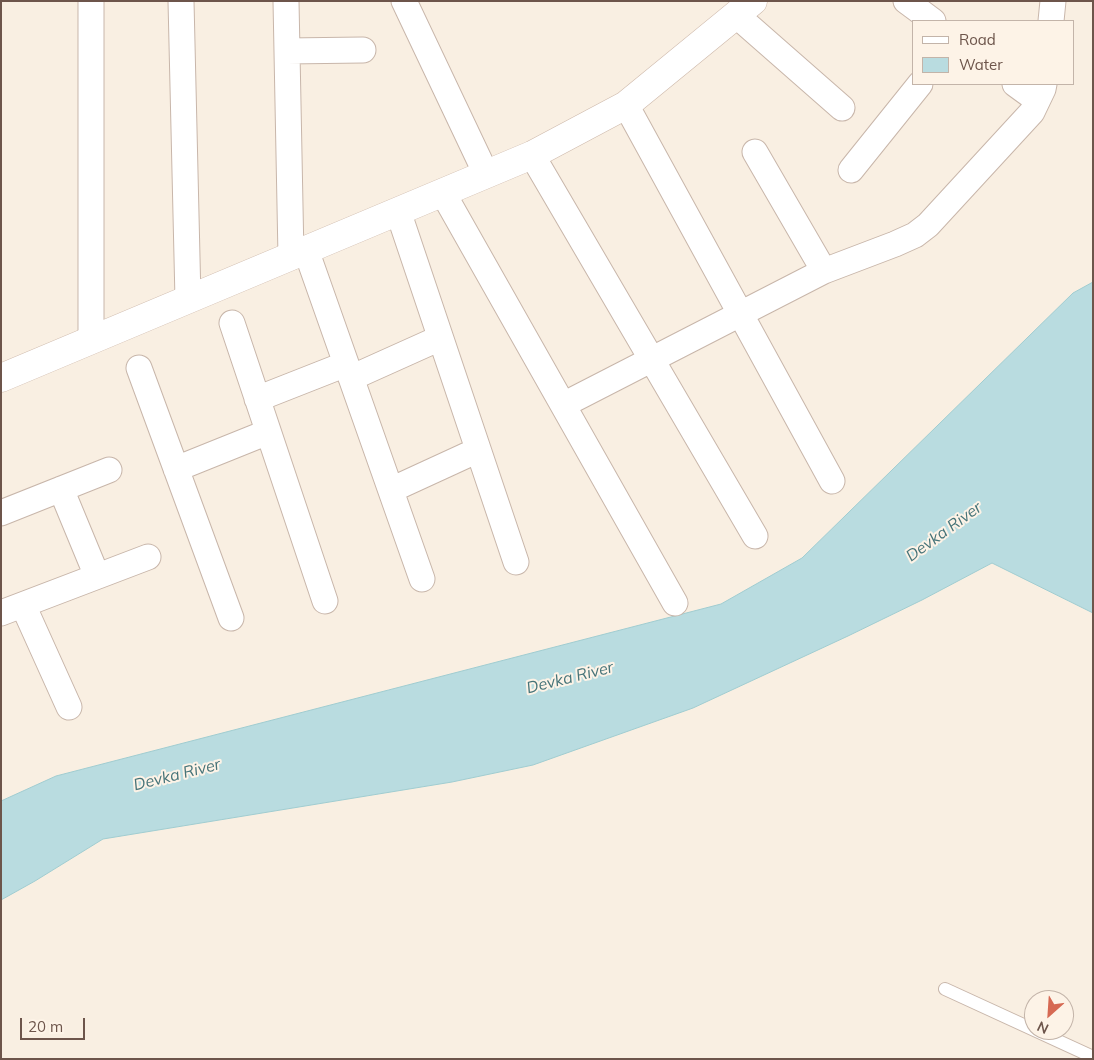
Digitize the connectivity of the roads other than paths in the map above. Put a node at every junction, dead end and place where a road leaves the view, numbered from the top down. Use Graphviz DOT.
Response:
graph roads {
  1 [pos="91,1"];
  2 [pos="181,1"];
  3 [pos="286,1"];
  4 [pos="404,1"];
  5 [pos="906,1"];
  6 [pos="1053,1"];
  7 [pos="745,8"];
  8 [pos="932,20"];
  9 [pos="1051,20"];
  10 [pos="287,50"];
  11 [pos="363,50"];
  12 [pos="919,85"];
  13 [pos="1018,85"];
  14 [pos="1040,92"];
  15 [pos="626,105"];
  16 [pos="842,108"];
  17 [pos="756,152"];
  18 [pos="532,155"];
  19 [pos="850,170"];
  20 [pos="486,174"];
  21 [pos="443,193"];
  22 [pos="398,211"];
  23 [pos="298,253"];
  24 [pos="824,271"];
  25 [pos="188,300"];
  26 [pos="740,314"];
  27 [pos="232,323"];
  28 [pos="440,338"];
  29 [pos="91,340"];
  30 [pos="652,359"];
  31 [pos="139,368"];
  32 [pos="348,371"];
  33 [pos="1,378"];
  34 [pos="257,399"];
  35 [pos="563,405"];
  36 [pos="268,432"];
  37 [pos="478,450"];
  38 [pos="176,469"];
  39 [pos="109,470"];
  40 [pos="832,482"];
  41 [pos="61,489"];
  42 [pos="390,490"];
  43 [pos="1,513"];
  44 [pos="755,536"];
  45 [pos="148,557"];
  46 [pos="516,562"];
  47 [pos="97,576"];
  48 [pos="422,579"];
  49 [pos="325,601"];
  50 [pos="675,603"];
  51 [pos="12,609"];
  52 [pos="231,618"];
  53 [pos="69,707"];
  54 [pos="945,990"];
  55 [pos="1093,1057"];
  1 -- 29 [label="street"];
  2 -- 25 [label="street"];
  3 -- 10 [label="street"];
  4 -- 20 [label="street"];
  5 -- 8 [label="street"];
  6 -- 9 [label="street"];
  7 -- 15 [label="street"];
  7 -- 16 [label="street"];
  10 -- 11 [label="street"];
  10 -- 23 [label="street"];
  12 -- 19 [label="street"];
  13 -- 14 [label="street"];
  14 -- 24 [label="street"];
  15 -- 18 [label="street"];
  15 -- 26 [label="street"];
  17 -- 24 [label="street"];
  18 -- 20 [label="street"];
  18 -- 30 [label="street"];
  20 -- 21 [label="street"];
  21 -- 22 [label="street"];
  21 -- 35 [label="street"];
  22 -- 23 [label="street"];
  22 -- 28 [label="street"];
  23 -- 25 [label="street"];
  23 -- 32 [label="street"];
  24 -- 26 [label="street"];
  25 -- 29 [label="street"];
  26 -- 30 [label="street"];
  26 -- 40 [label="street"];
  27 -- 34 [label="street"];
  28 -- 32 [label="street"];
  28 -- 37 [label="street"];
  29 -- 33 [label="street"];
  30 -- 35 [label="street"];
  30 -- 44 [label="street"];
  31 -- 38 [label="street"];
  32 -- 34 [label="street"];
  32 -- 42 [label="street"];
  34 -- 36 [label="street"];
  35 -- 50 [label="street"];
  36 -- 38 [label="street"];
  36 -- 49 [label="street"];
  37 -- 42 [label="street"];
  37 -- 46 [label="street"];
  38 -- 52 [label="street"];
  39 -- 41 [label="street"];
  41 -- 43 [label="street"];
  41 -- 47 [label="street"];
  42 -- 48 [label="street"];
  45 -- 47 [label="street"];
  47 -- 51 [label="street"];
  51 -- 53 [label="street"];
  54 -- 55 [label="lane"];
}
